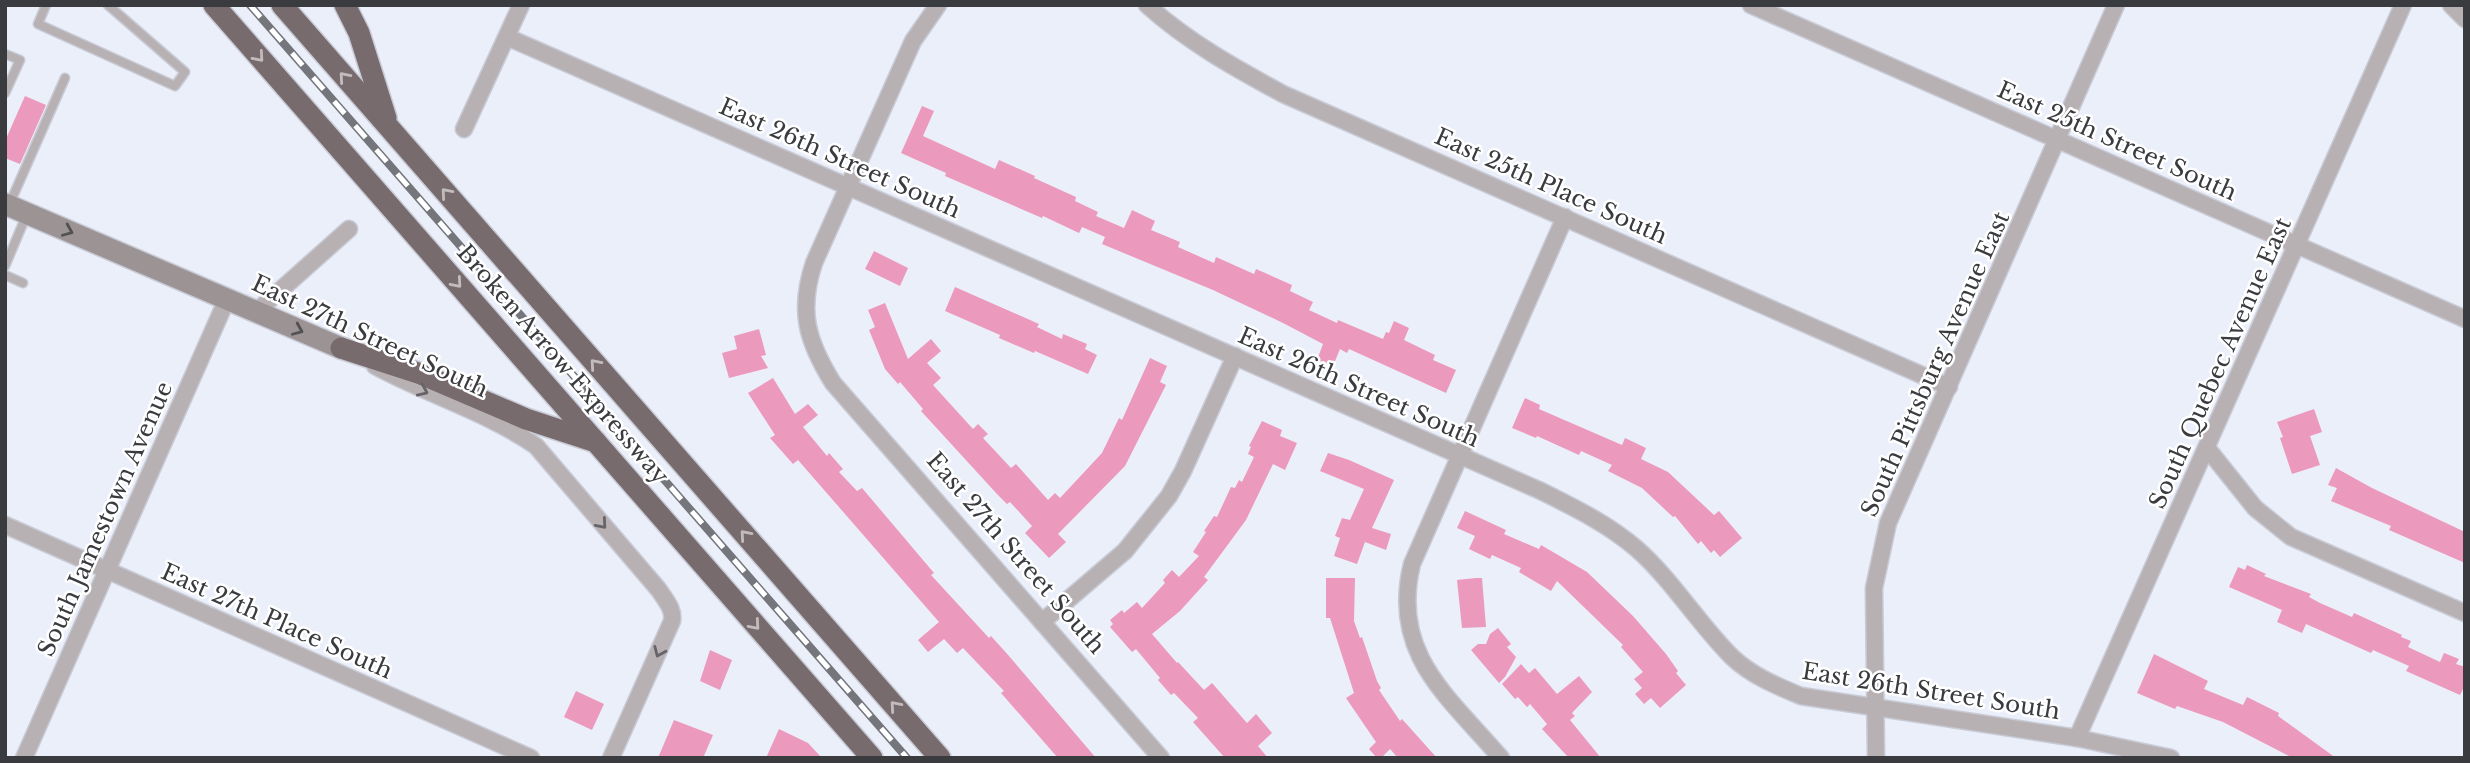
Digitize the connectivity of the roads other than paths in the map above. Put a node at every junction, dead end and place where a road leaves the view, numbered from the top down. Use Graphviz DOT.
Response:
graph roads {
  1 [pos="46,5"];
  2 [pos="108,5"];
  3 [pos="214,5"];
  4 [pos="282,5"];
  5 [pos="345,5"];
  6 [pos="521,5"];
  7 [pos="938,5"];
  8 [pos="1147,5"];
  9 [pos="1751,5"];
  10 [pos="2116,5"];
  11 [pos="2403,5"];
  12 [pos="2451,5"];
  13 [pos="2465,19"];
  14 [pos="507,37"];
  15 [pos="5,54"];
  16 [pos="65,78"];
  17 [pos="5,93"];
  18 [pos="389,128"];
  19 [pos="464,129"];
  20 [pos="2058,140"];
  21 [pos="847,186"];
  22 [pos="14,208"];
  23 [pos="1565,217"];
  24 [pos="349,229"];
  25 [pos="2297,245"];
  26 [pos="5,265"];
  27 [pos="5,275"];
  28 [pos="23,283"];
  29 [pos="226,299"];
  30 [pos="256,312"];
  31 [pos="2465,319"];
  32 [pos="341,348"];
  33 [pos="1235,356"];
  34 [pos="1950,387"];
  35 [pos="598,443"];
  36 [pos="2207,448"];
  37 [pos="1459,457"];
  38 [pos="5,525"];
  39 [pos="107,570"];
  40 [pos="2465,613"];
  41 [pos="1042,622"];
  42 [pos="1875,708"];
  43 [pos="2077,738"];
  44 [pos="24,758"];
  45 [pos="531,758"];
  46 [pos="611,758"];
  47 [pos="872,758"];
  48 [pos="940,758"];
  49 [pos="1161,758"];
  50 [pos="1501,758"];
  51 [pos="1876,758"];
  52 [pos="2171,758"];
  1 -- 2 [label="lane"];
  3 -- 35 [label="highway, Broken Arrow Expressway, one-way"];
  18 -- 4 [label="highway, Broken Arrow Expressway, one-way"];
  5 -- 18 [label="highway"];
  6 -- 14 [label="street"];
  7 -- 21 [label="street, East 27th Street South"];
  8 -- 23 [label="street, East 25th Place South"];
  9 -- 20 [label="street, East 25th Street South"];
  10 -- 20 [label="street, South Pittsburg Avenue East"];
  11 -- 25 [label="street, South Quebec Avenue East"];
  12 -- 13 [label="street"];
  14 -- 19 [label="street"];
  14 -- 21 [label="street, East 26th Street South"];
  15 -- 17 [label="lane"];
  16 -- 22 [label="lane"];
  48 -- 18 [label="highway, Broken Arrow Expressway, one-way"];
  20 -- 25 [label="street, East 25th Street South"];
  20 -- 34 [label="street, South Pittsburg Avenue East"];
  21 -- 33 [label="street, East 26th Street South"];
  21 -- 41 [label="street, East 27th Street South"];
  22 -- 26 [label="lane"];
  22 -- 29 [label="street, East 27th Street South, one-way"];
  23 -- 34 [label="street, East 25th Place South"];
  23 -- 37 [label="street"];
  24 -- 30 [label="street"];
  25 -- 31 [label="street, East 25th Street South"];
  25 -- 36 [label="street, South Quebec Avenue East"];
  27 -- 28 [label="lane"];
  29 -- 30 [label="street, East 27th Street South"];
  29 -- 39 [label="street, South Jamestown Avenue"];
  30 -- 32 [label="street, East 27th Street South, one-way"];
  32 -- 35 [label="highway"];
  32 -- 46 [label="street, East 27th Street South, one-way"];
  33 -- 37 [label="street, East 26th Street South"];
  33 -- 41 [label="street"];
  34 -- 42 [label="street, South Pittsburg Avenue East"];
  35 -- 47 [label="highway, Broken Arrow Expressway, one-way"];
  36 -- 40 [label="street"];
  36 -- 43 [label="street, South Quebec Avenue East"];
  37 -- 42 [label="street, East 26th Street South"];
  37 -- 50 [label="street"];
  38 -- 39 [label="street, East 27th Place South"];
  39 -- 44 [label="street, South Jamestown Avenue"];
  39 -- 45 [label="street, East 27th Place South"];
  41 -- 49 [label="street, East 27th Street South"];
  42 -- 43 [label="street, East 26th Street South"];
  42 -- 51 [label="street, South Pittsburg Avenue East"];
  43 -- 52 [label="street, East 26th Street South"];
}
